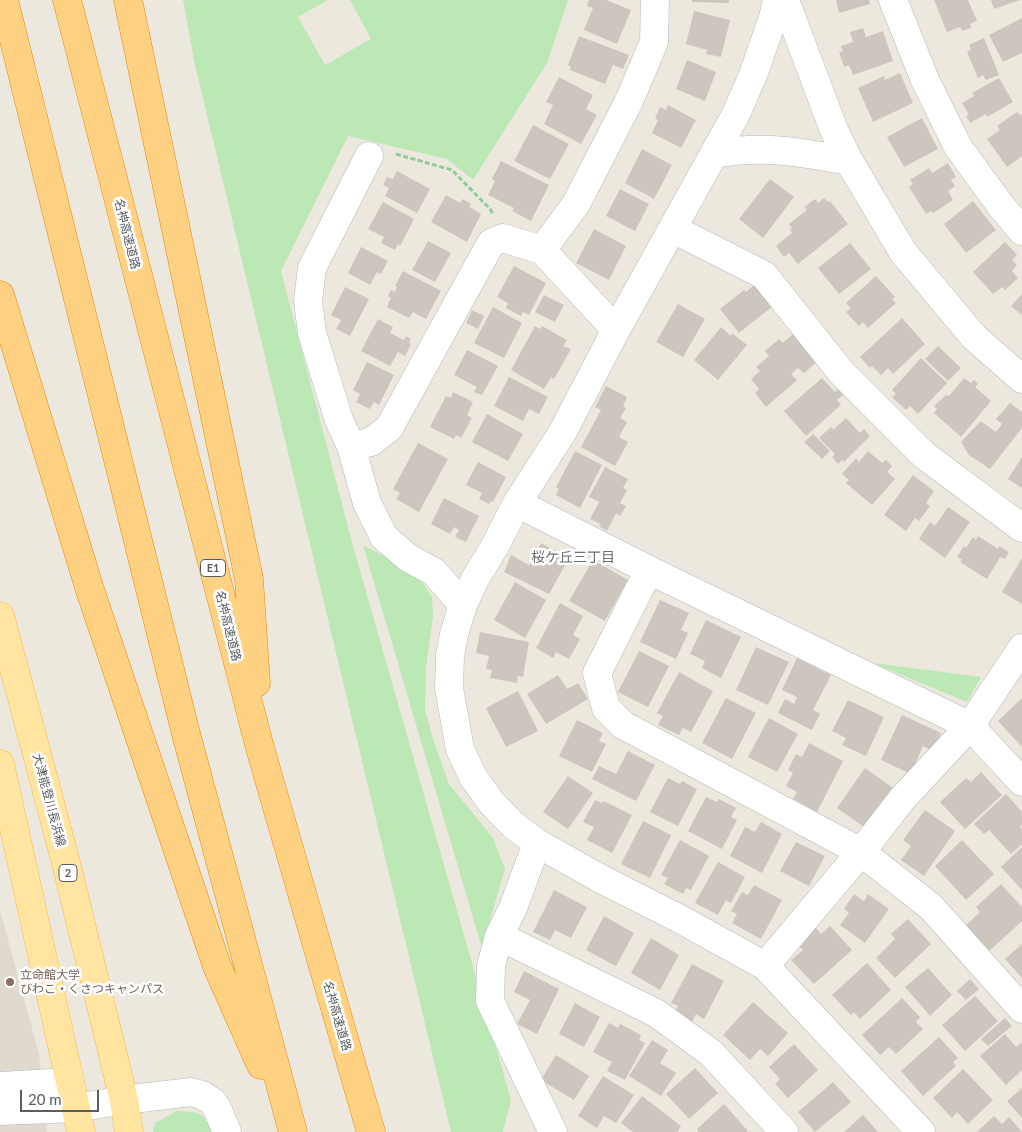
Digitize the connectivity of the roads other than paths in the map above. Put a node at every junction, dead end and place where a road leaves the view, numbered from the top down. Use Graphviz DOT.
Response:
graph roads {
  1 [pos="4,0"];
  2 [pos="67,0"];
  3 [pos="128,0"];
  4 [pos="655,0"];
  5 [pos="777,0"];
  6 [pos="785,0"];
  7 [pos="893,0"];
  8 [pos="714,154"];
  9 [pos="369,156"];
  10 [pos="850,161"];
  11 [pos="672,228"];
  12 [pos="1022,231"];
  13 [pos="542,250"];
  14 [pos="0,295"];
  15 [pos="616,330"];
  16 [pos="1022,379"];
  17 [pos="351,446"];
  18 [pos="517,503"];
  19 [pos="1022,528"];
  20 [pos="649,570"];
  21 [pos="463,605"];
  22 [pos="0,616"];
  23 [pos="1022,648"];
  24 [pos="970,726"];
  25 [pos="260,748"];
  26 [pos="0,764"];
  27 [pos="1022,782"];
  28 [pos="537,843"];
  29 [pos="861,852"];
  30 [pos="499,936"];
  31 [pos="765,966"];
  32 [pos="1022,1010"];
  33 [pos="70,1082"];
  34 [pos="0,1086"];
  35 [pos="124,1100"];
  36 [pos="0,1110"];
  37 [pos="78,1120"];
  38 [pos="129,1132"];
  39 [pos="227,1132"];
  40 [pos="292,1132"];
  41 [pos="371,1132"];
  42 [pos="554,1132"];
  43 [pos="784,1132"];
  44 [pos="921,1132"];
  1 -- 40 [label="highway"];
  2 -- 25 [label="highway, 名神高速道路 / E1"];
  3 -- 25 [label="highway"];
  4 -- 13 [label="street"];
  5 -- 8 [label="street"];
  6 -- 10 [label="street"];
  7 -- 12 [label="street"];
  8 -- 10 [label="street"];
  8 -- 11 [label="street"];
  9 -- 17 [label="street"];
  10 -- 16 [label="street"];
  11 -- 15 [label="street"];
  11 -- 19 [label="street"];
  13 -- 15 [label="street"];
  13 -- 17 [label="street"];
  14 -- 40 [label="highway"];
  15 -- 18 [label="street"];
  17 -- 21 [label="street"];
  18 -- 20 [label="street"];
  18 -- 21 [label="street"];
  20 -- 24 [label="street"];
  20 -- 29 [label="street"];
  21 -- 28 [label="street"];
  22 -- 35 [label="main road, 大津能登川長浜線 / 2"];
  23 -- 24 [label="street"];
  24 -- 27 [label="street"];
  24 -- 29 [label="street"];
  25 -- 41 [label="highway, 名神高速道路 / E1"];
  26 -- 33 [label="main road"];
  28 -- 30 [label="street"];
  28 -- 31 [label="street"];
  29 -- 31 [label="street"];
  29 -- 32 [label="street"];
  30 -- 42 [label="street"];
  30 -- 43 [label="street"];
  31 -- 44 [label="street"];
  33 -- 34 [label="street"];
  33 -- 37 [label="main road"];
  35 -- 37 [label="street"];
  35 -- 38 [label="main road, 大津能登川長浜線 / 2"];
  35 -- 39 [label="street"];
  36 -- 37 [label="street"];
}
